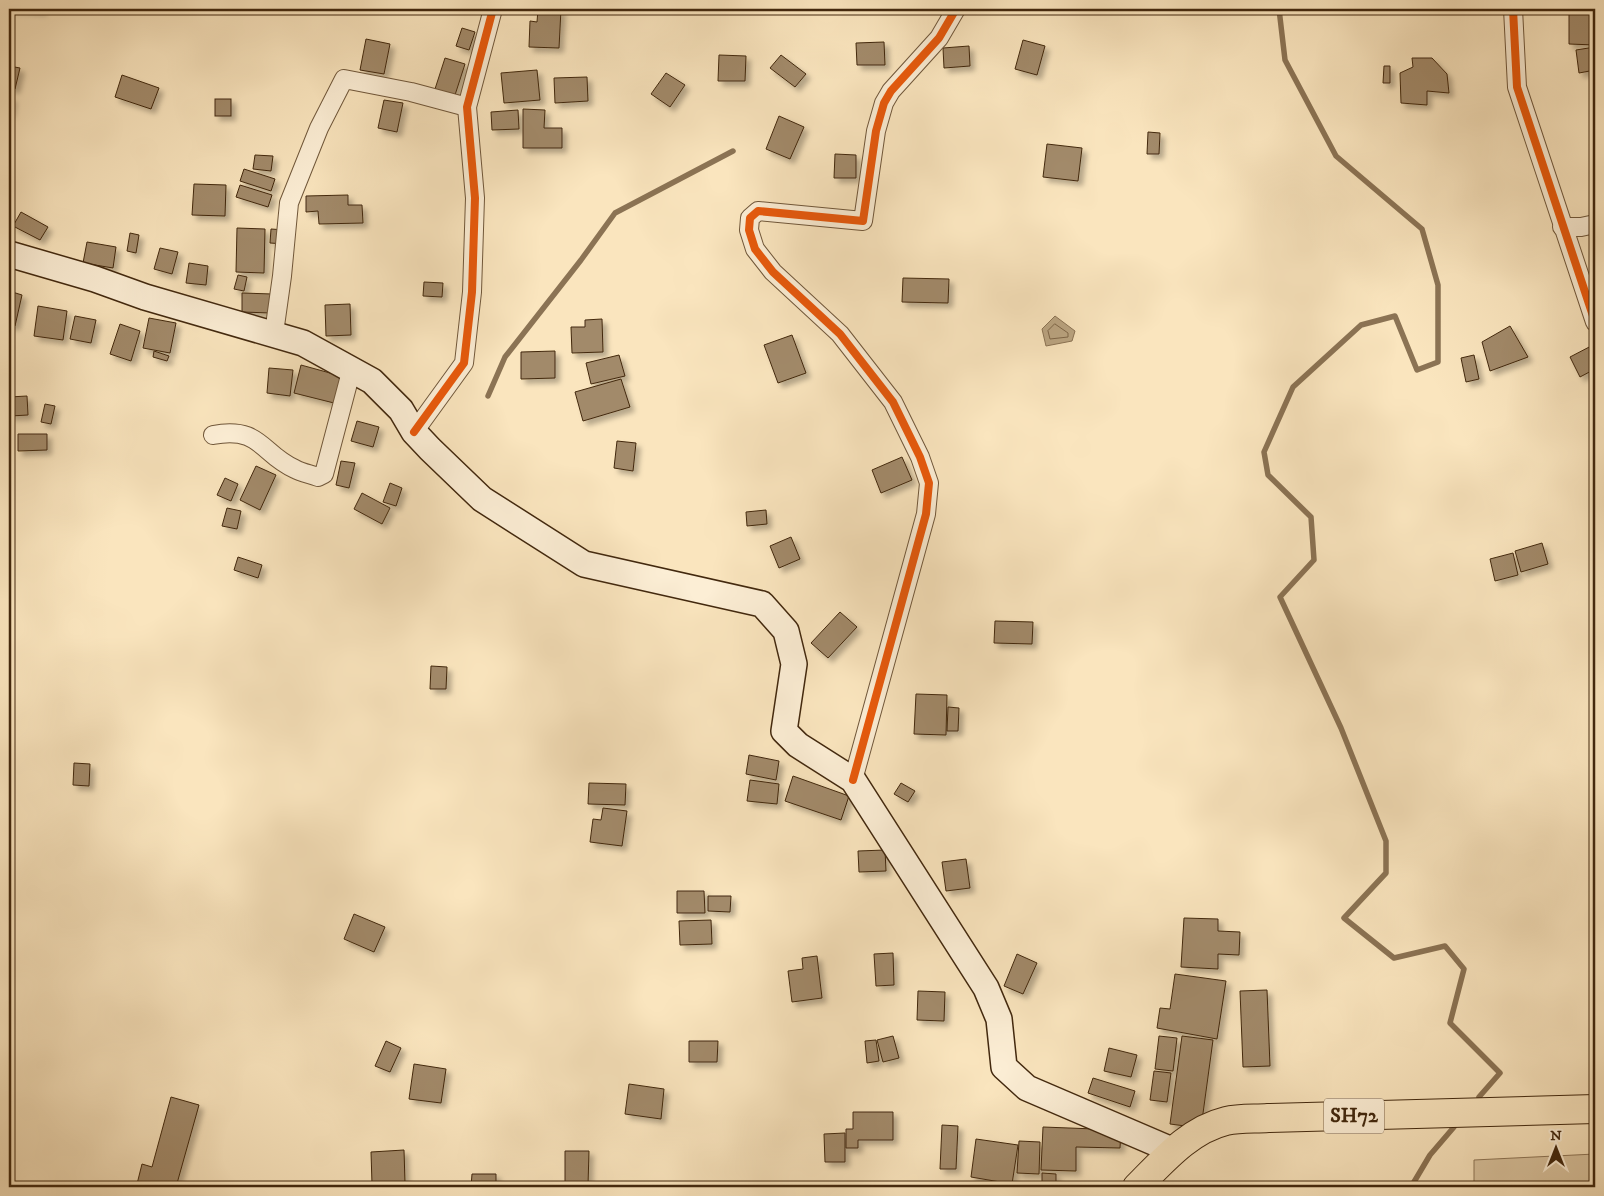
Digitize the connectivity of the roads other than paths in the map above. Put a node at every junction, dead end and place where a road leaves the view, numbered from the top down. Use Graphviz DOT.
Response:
graph roads {
  1 [pos="493,9"];
  2 [pos="956,9"];
  3 [pos="1513,9"];
  4 [pos="467,107"];
  5 [pos="1595,224"];
  6 [pos="1562,227"];
  7 [pos="9,254"];
  8 [pos="1595,322"];
  9 [pos="274,333"];
  10 [pos="352,368"];
  11 [pos="414,432"];
  12 [pos="213,435"];
  13 [pos="853,780"];
  14 [pos="1595,1109"];
  15 [pos="1174,1151"];
  16 [pos="1137,1187"];
  1 -- 4 [label="street"];
  2 -- 13 [label="street"];
  3 -- 6 [label="street"];
  4 -- 9 [label="street"];
  4 -- 11 [label="street"];
  5 -- 6 [label="street"];
  6 -- 8 [label="street"];
  7 -- 9 [label="main road"];
  9 -- 10 [label="main road"];
  10 -- 11 [label="main road"];
  10 -- 12 [label="street"];
  11 -- 13 [label="main road"];
  13 -- 15 [label="main road"];
  14 -- 15 [label="main road, SH72"];
  15 -- 16 [label="main road, SH72"];
}
